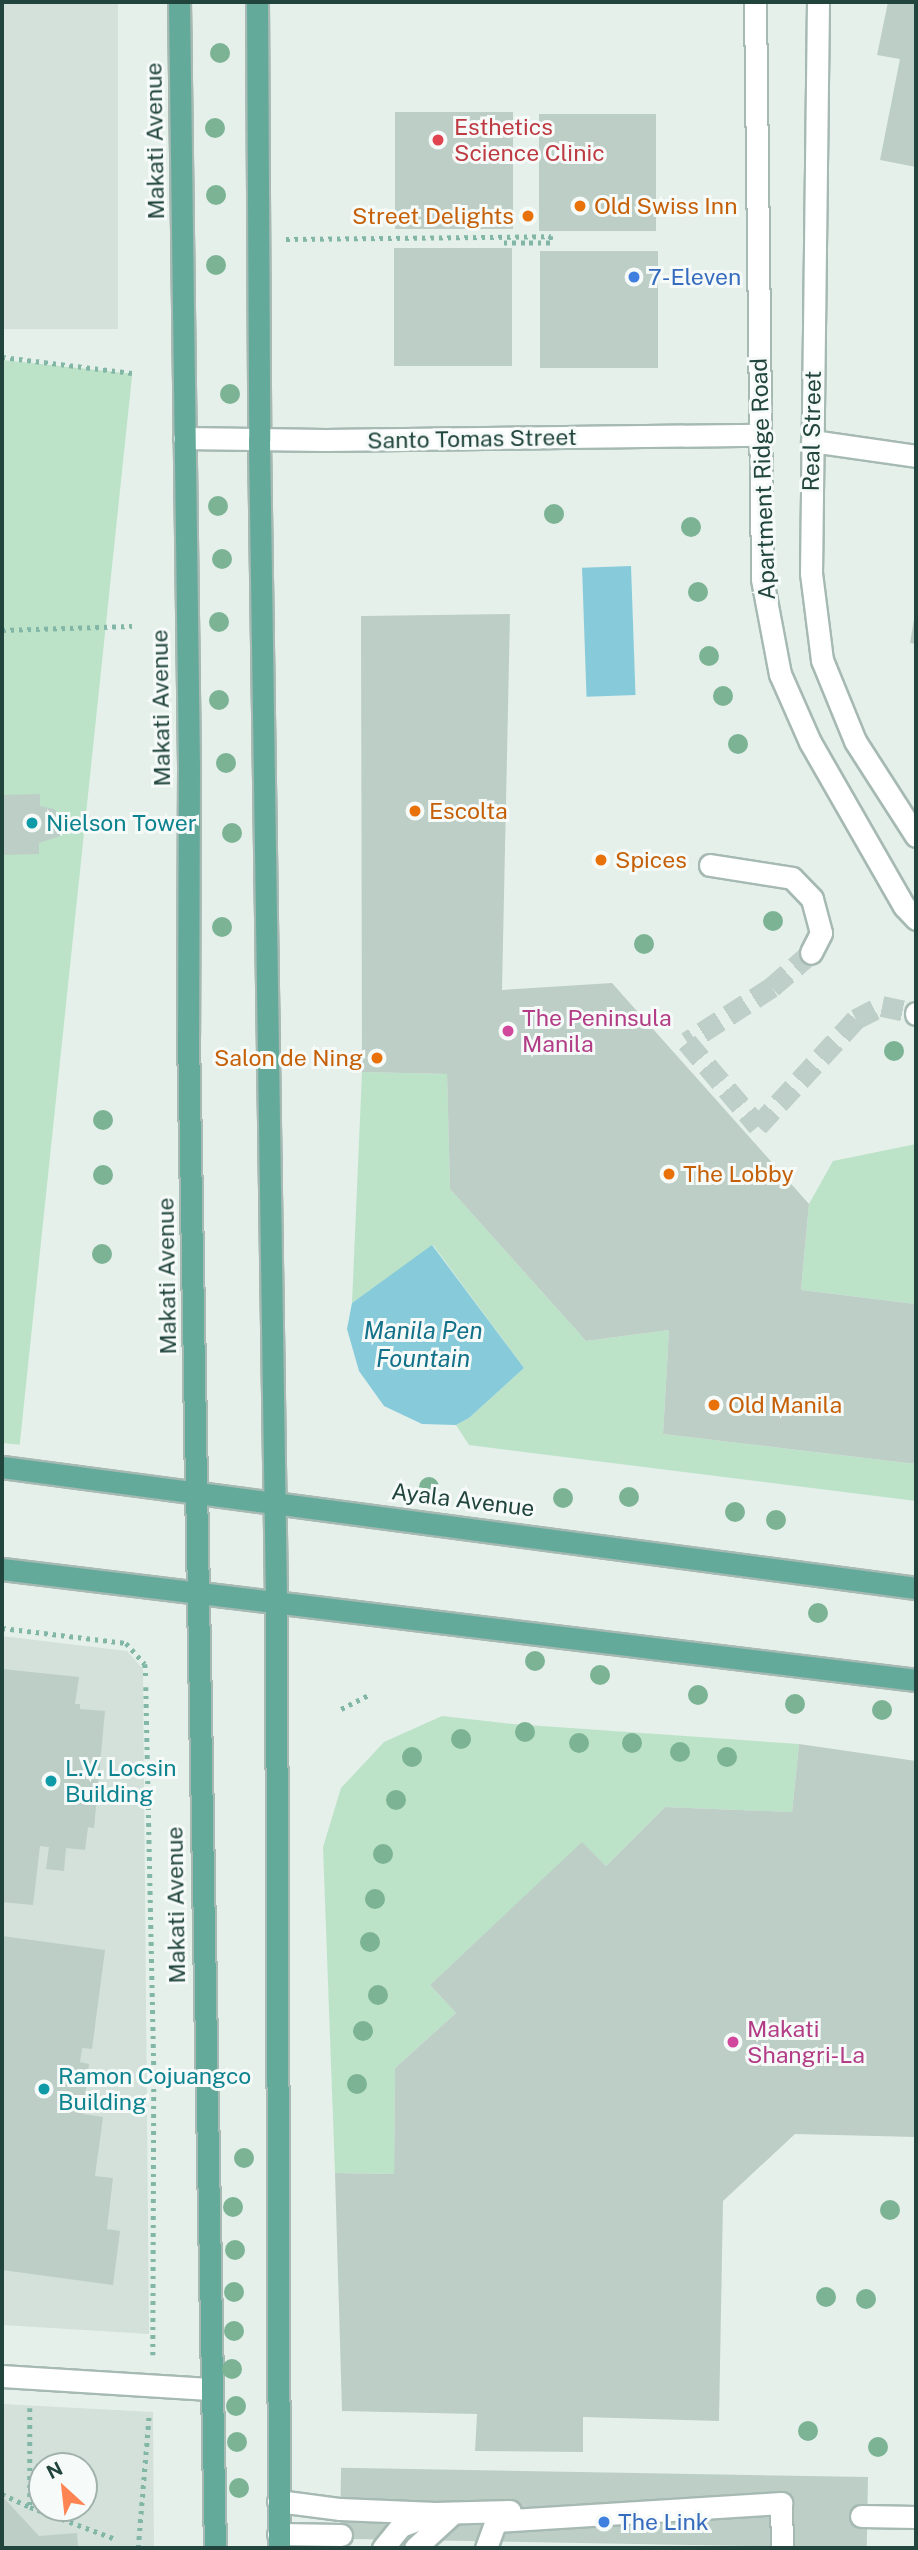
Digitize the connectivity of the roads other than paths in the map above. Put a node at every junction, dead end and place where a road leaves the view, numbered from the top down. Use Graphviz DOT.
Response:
graph roads {
  1 [pos="179,2"];
  2 [pos="257,2"];
  3 [pos="755,2"];
  4 [pos="818,2"];
  5 [pos="760,435"];
  6 [pos="184,438"];
  7 [pos="259,440"];
  8 [pos="812,441"];
  9 [pos="916,456"];
  10 [pos="916,836"];
  11 [pos="710,865"];
  12 [pos="916,919"];
  13 [pos="811,953"];
  14 [pos="2,1466"];
  15 [pos="198,1491"];
  16 [pos="273,1502"];
  17 [pos="2,1569"];
  18 [pos="916,1588"];
  19 [pos="197,1594"];
  20 [pos="276,1604"];
  21 [pos="916,1680"];
  22 [pos="2,2376"];
  23 [pos="211,2389"];
  24 [pos="278,2501"];
  25 [pos="542,2510"];
  26 [pos="444,2513"];
  27 [pos="861,2516"];
  28 [pos="916,2518"];
  29 [pos="341,2535"];
  30 [pos="279,2541"];
  31 [pos="215,2548"];
  32 [pos="383,2548"];
  33 [pos="415,2548"];
  34 [pos="486,2548"];
  35 [pos="782,2548"];
  1 -- 6 [label="main road, Makati Avenue"];
  2 -- 7 [label="main road"];
  3 -- 5 [label="street, Apartment Ridge Road"];
  4 -- 8 [label="street, Real Street"];
  5 -- 7 [label="street, Santo Tomas Street"];
  5 -- 12 [label="street, Apartment Ridge Road"];
  6 -- 7 [label="street, Santo Tomas Street"];
  6 -- 15 [label="main road, Makati Avenue"];
  7 -- 16 [label="main road"];
  8 -- 9 [label="street"];
  8 -- 10 [label="street, Real Street"];
  11 -- 13 [label="street"];
  14 -- 15 [label="main road, Ayala Avenue"];
  15 -- 16 [label="main road, Ayala Avenue"];
  15 -- 19 [label="main road, Makati Avenue"];
  16 -- 18 [label="main road, Ayala Avenue"];
  16 -- 20 [label="main road"];
  17 -- 19 [label="main road"];
  19 -- 20 [label="main road"];
  19 -- 23 [label="main road, Makati Avenue"];
  20 -- 21 [label="main road"];
  20 -- 24 [label="main road"];
  22 -- 23 [label="street"];
  23 -- 31 [label="main road, Makati Avenue"];
  24 -- 26 [label="street"];
  24 -- 30 [label="main road"];
  25 -- 26 [label="street"];
  26 -- 32 [label="street"];
  26 -- 33 [label="street"];
  27 -- 28 [label="street"];
  29 -- 30 [label="street"];
  34 -- 35 [label="street"];
}
